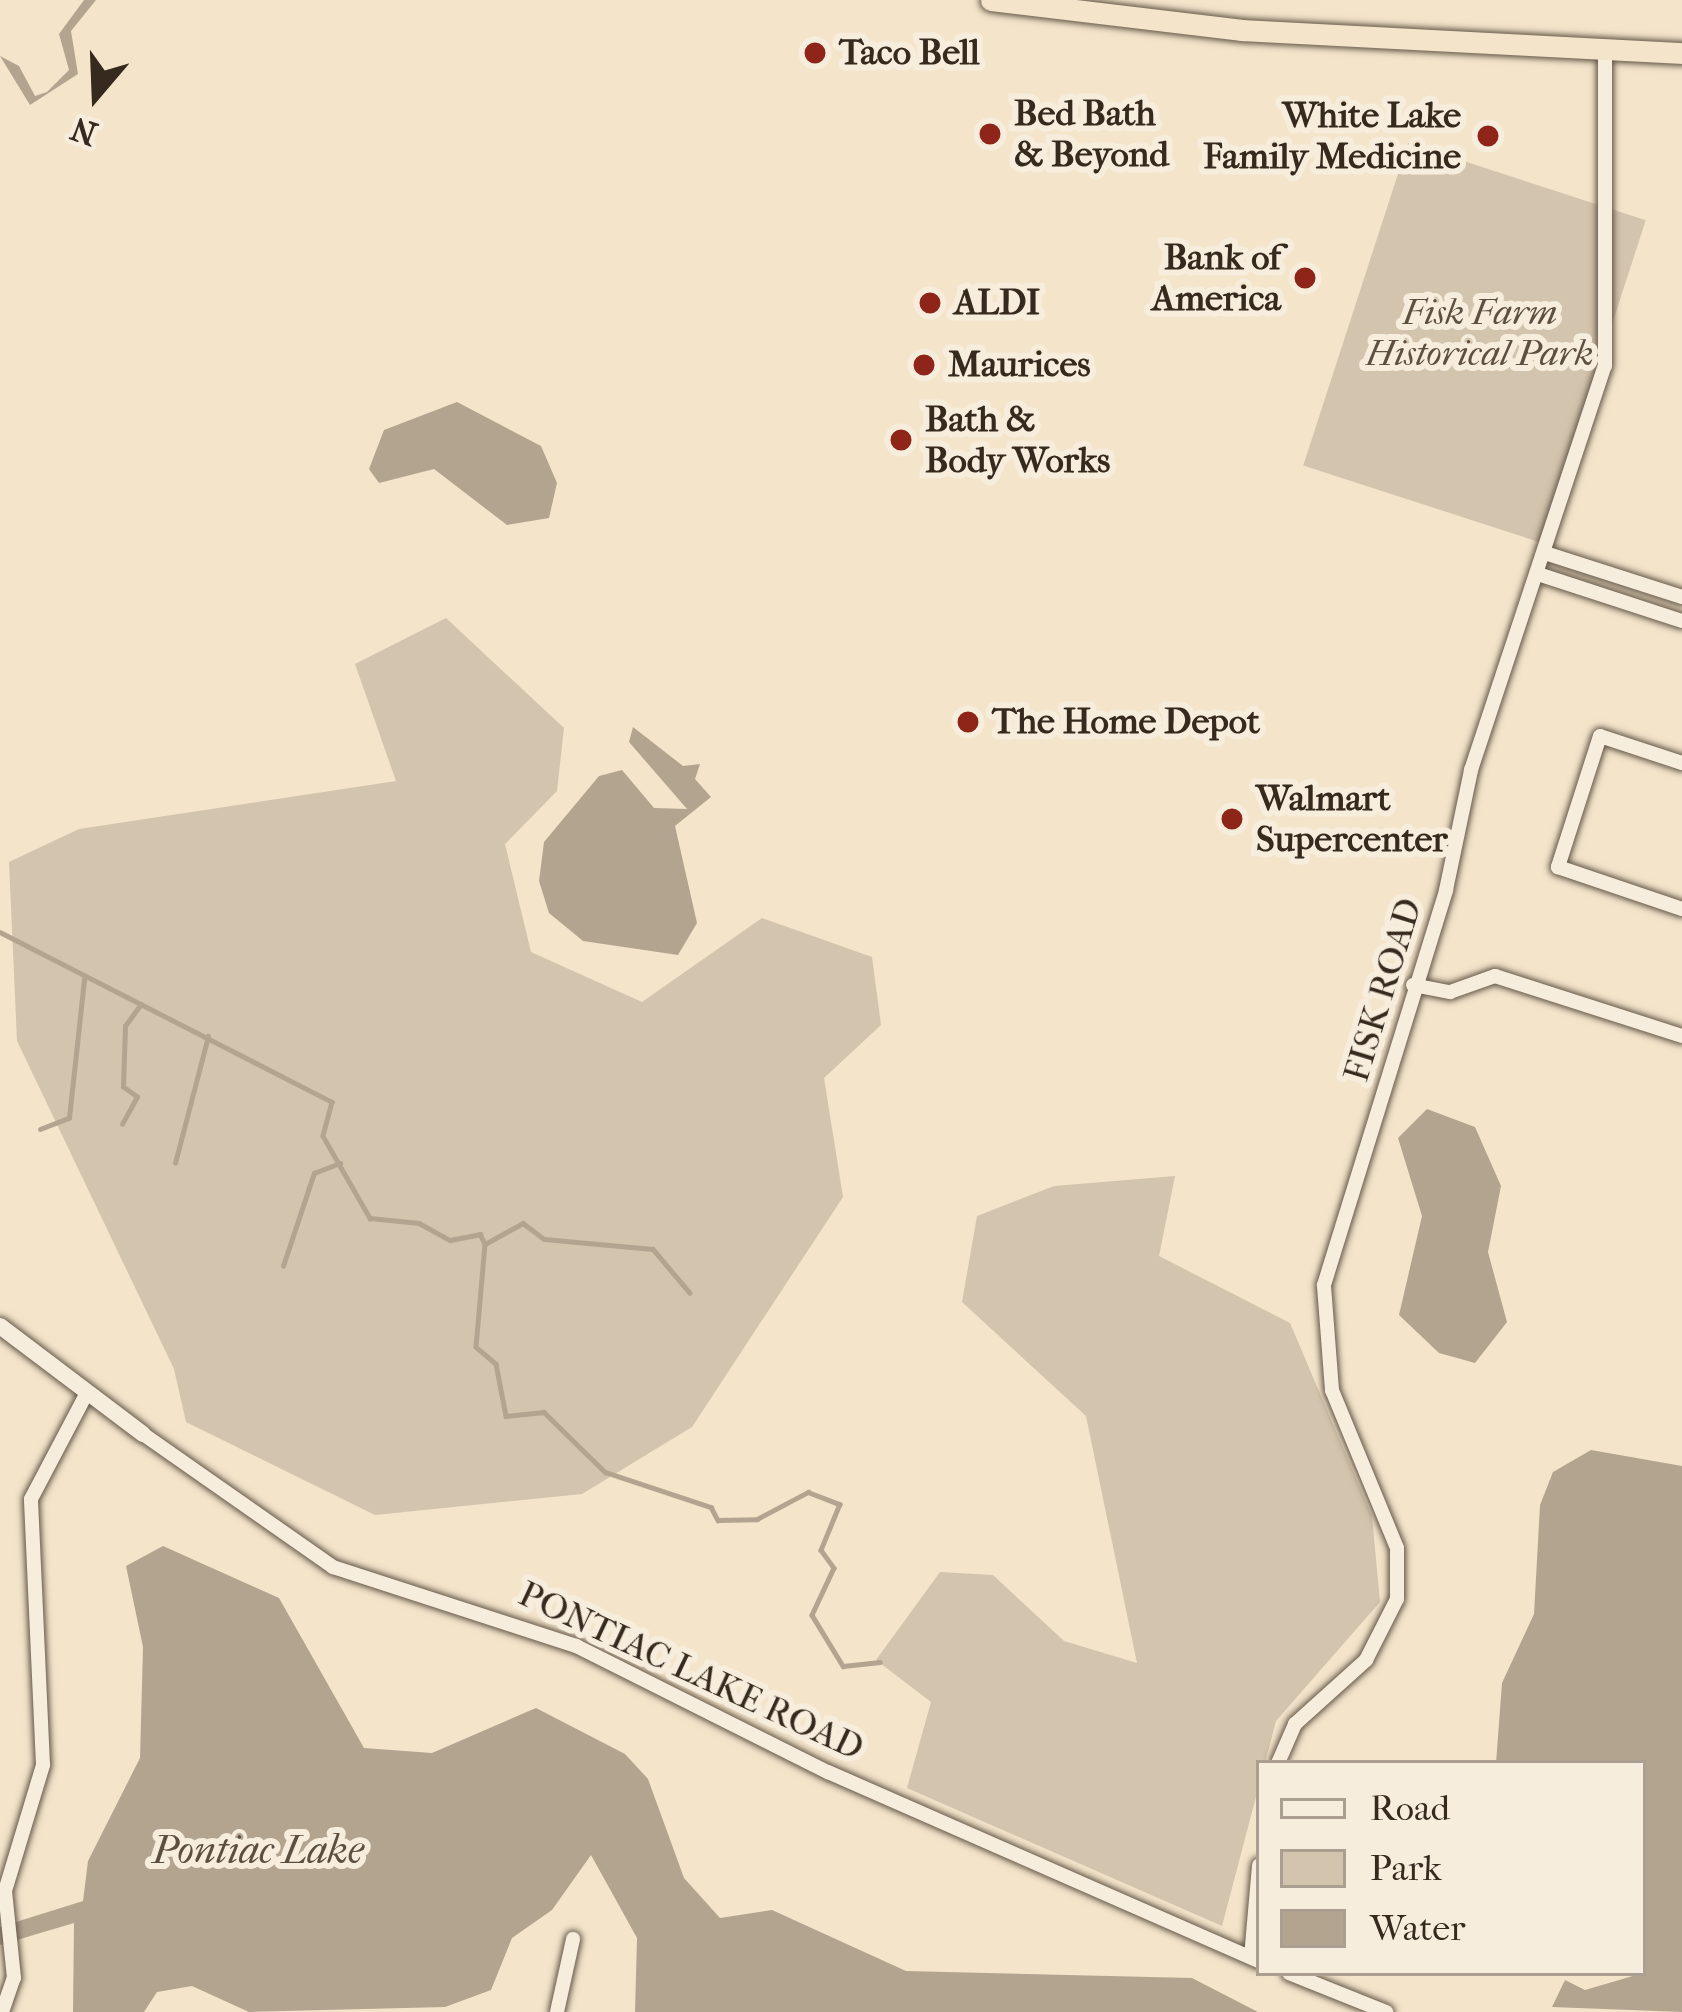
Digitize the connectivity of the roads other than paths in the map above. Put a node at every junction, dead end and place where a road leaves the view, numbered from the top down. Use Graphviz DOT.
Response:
graph roads {
  1 [pos="991,0"];
  2 [pos="1605,49"];
  3 [pos="1682,53"];
  4 [pos="1545,553"];
  5 [pos="1538,574"];
  6 [pos="1682,597"];
  7 [pos="1681,618"];
  8 [pos="1682,763"];
  9 [pos="1682,909"];
  10 [pos="1413,985"];
  11 [pos="1682,1036"];
  12 [pos="0,1326"];
  13 [pos="87,1393"];
  14 [pos="143,1434"];
  15 [pos="1279,1760"];
  16 [pos="572,1939"];
  17 [pos="1255,1959"];
  18 [pos="1296,1976"];
  19 [pos="2,2012"];
  20 [pos="557,2012"];
  21 [pos="1387,2012"];
  1 -- 2 [label="highway"];
  2 -- 3 [label="highway"];
  2 -- 4 [label="street, FISK ROAD"];
  4 -- 5 [label="street, FISK ROAD"];
  4 -- 6 [label="street"];
  5 -- 7 [label="street"];
  5 -- 10 [label="street, FISK ROAD"];
  8 -- 9 [label="street"];
  10 -- 11 [label="street"];
  10 -- 15 [label="street, FISK ROAD"];
  12 -- 13 [label="street, PONTIAC LAKE ROAD"];
  13 -- 14 [label="street, PONTIAC LAKE ROAD"];
  13 -- 19 [label="street"];
  14 -- 17 [label="street, PONTIAC LAKE ROAD"];
  16 -- 20 [label="street"];
  18 -- 21 [label="street"];
}
